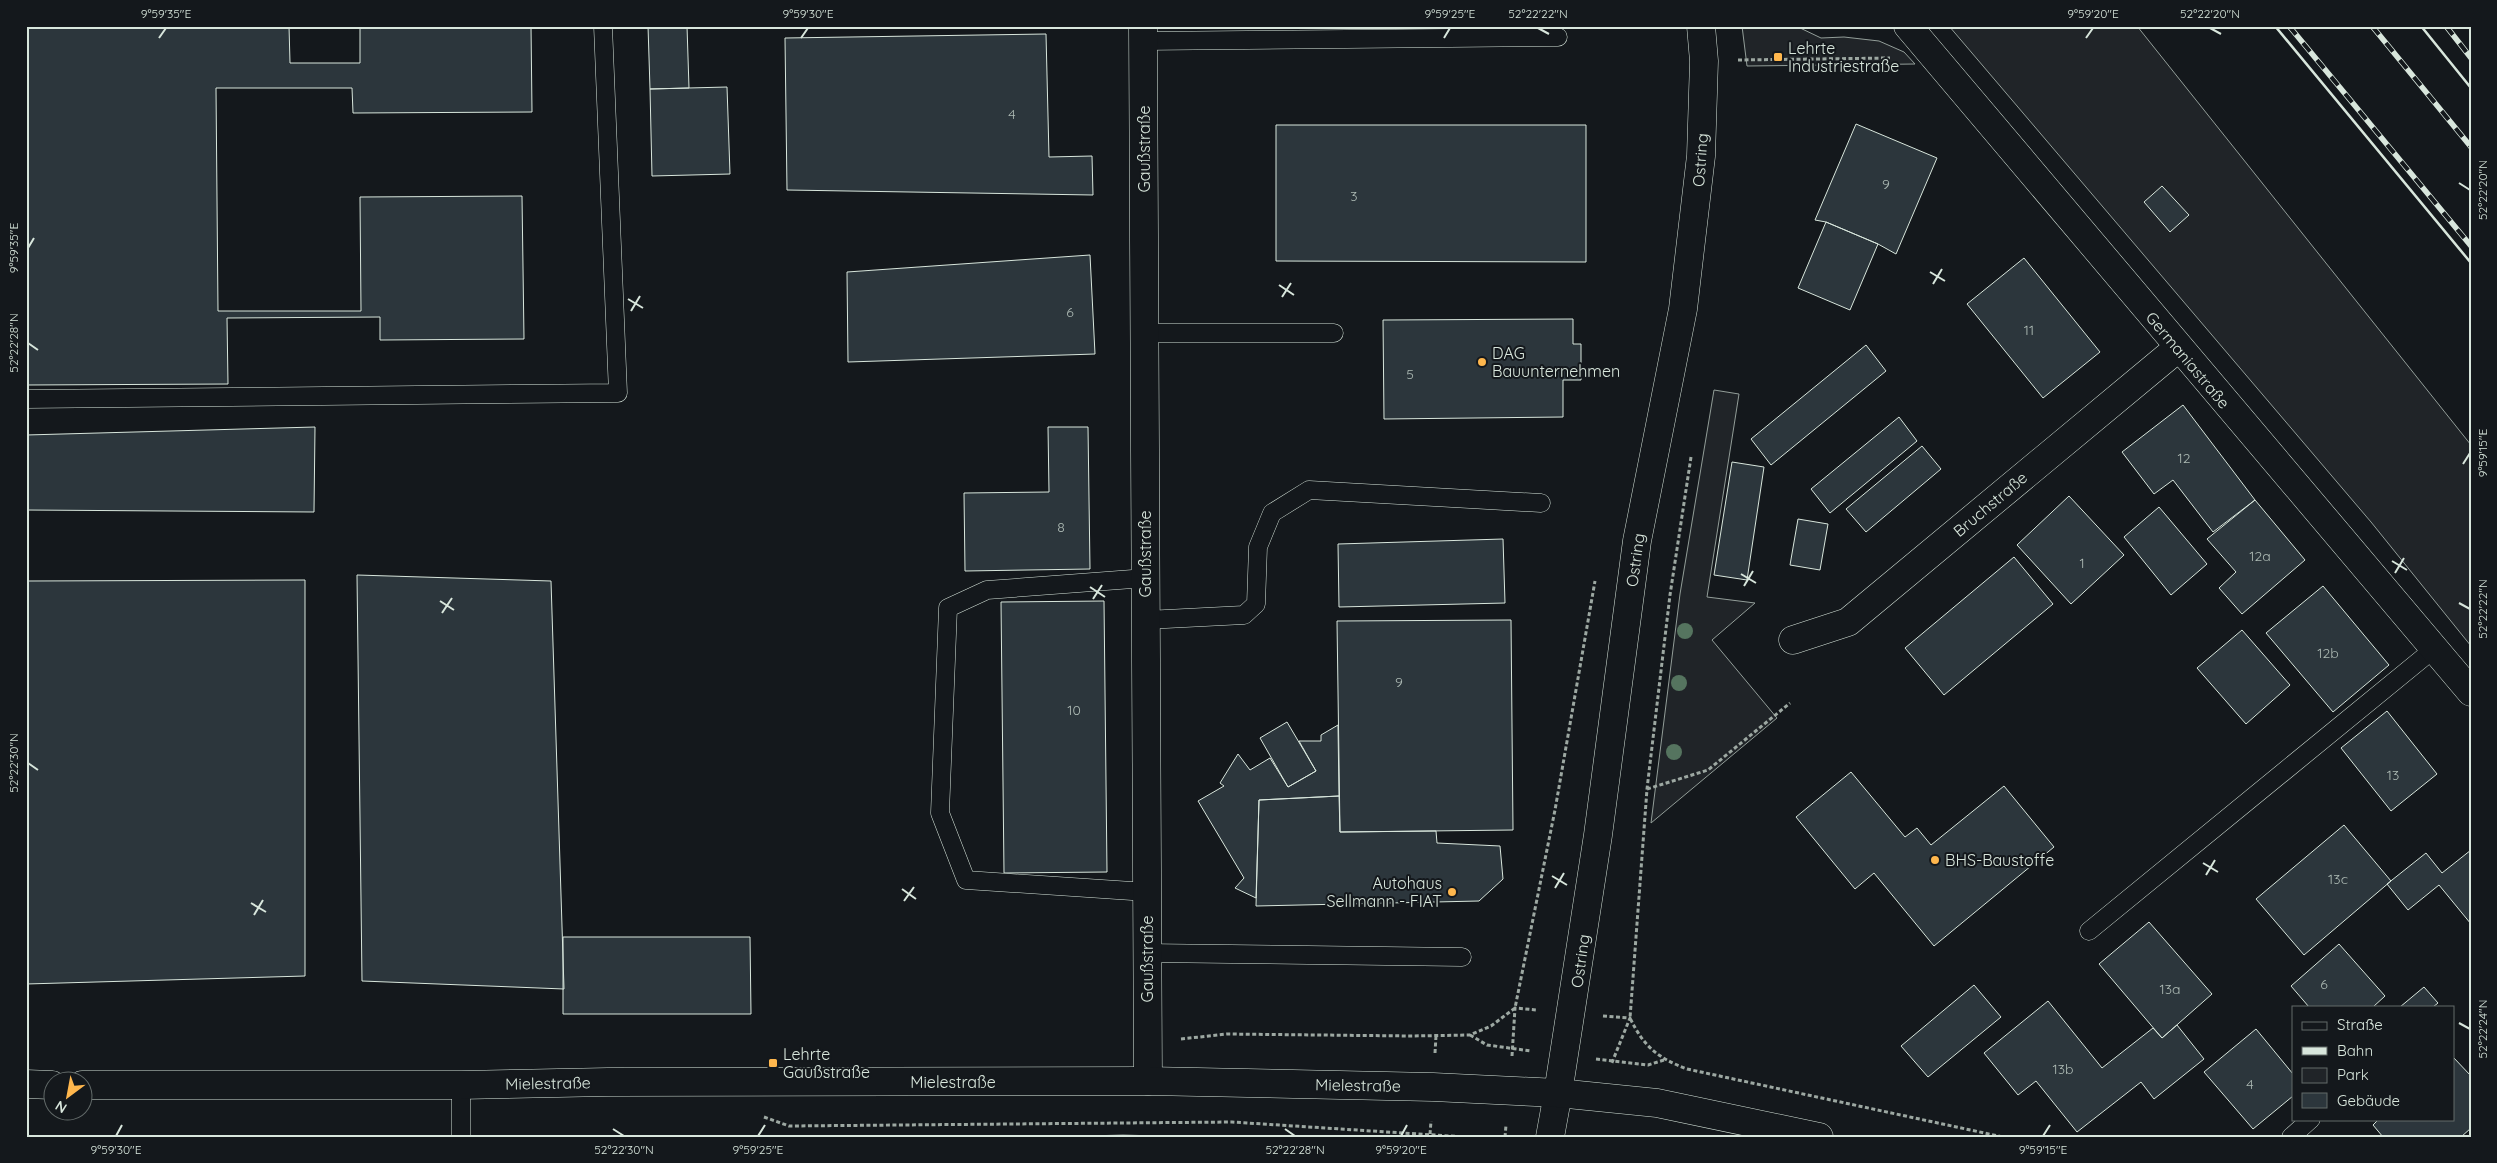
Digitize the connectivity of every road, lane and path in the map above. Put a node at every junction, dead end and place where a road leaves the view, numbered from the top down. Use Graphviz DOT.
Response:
graph roads {
  1 [pos="603,26"];
  2 [pos="1701,26"];
  3 [pos="1908,26"];
  4 [pos="1202,33"];
  5 [pos="1143,34"];
  6 [pos="1558,37"];
  7 [pos="1933,58"];
  8 [pos="1735,60"];
  9 [pos="1144,333"];
  10 [pos="1334,333"];
  11 [pos="2178,348"];
  12 [pos="26,399"];
  13 [pos="1691,454"];
  14 [pos="1541,503"];
  15 [pos="1146,578"];
  16 [pos="1146,620"];
  17 [pos="1792,640"];
  18 [pos="2435,648"];
  19 [pos="2471,692"];
  20 [pos="1790,703"];
  21 [pos="1647,789"];
  22 [pos="1147,892"];
  23 [pos="2089,931"];
  24 [pos="1147,953"];
  25 [pos="1462,956"];
  26 [pos="1148,1081"];
  27 [pos="26,1084"];
  28 [pos="42,1084"];
  29 [pos="92,1085"];
  30 [pos="461,1085"];
  31 [pos="1558,1094"];
  32 [pos="2310,1120"];
  33 [pos="1452,1136"];
  34 [pos="461,1137"];
  35 [pos="1465,1137"];
  36 [pos="1550,1137"];
  37 [pos="1819,1137"];
  38 [pos="2003,1137"];
  39 [pos="2292,1137"];
  1 -- 12 [label="lane"];
  2 -- 31 [label="street, Ostring"];
  3 -- 7 [label="street, Germaniastraße"];
  4 -- 5 [label="lane"];
  4 -- 6 [label="lane"];
  5 -- 9 [label="street, Gaußstraße"];
  7 -- 8 [label="path"];
  7 -- 11 [label="street, Germaniastraße"];
  9 -- 10 [label="lane"];
  9 -- 15 [label="street, Gaußstraße"];
  11 -- 17 [label="street, Bruchstraße"];
  11 -- 18 [label="street, Germaniastraße"];
  13 -- 21 [label="path"];
  14 -- 16 [label="lane"];
  15 -- 16 [label="street, Gaußstraße"];
  15 -- 22 [label="lane"];
  16 -- 22 [label="street, Gaußstraße"];
  18 -- 19 [label="street, Germaniastraße"];
  18 -- 23 [label="lane"];
  20 -- 21 [label="path"];
  21 -- 38 [label="path"];
  22 -- 24 [label="street, Gaußstraße"];
  24 -- 25 [label="lane"];
  24 -- 26 [label="street, Gaußstraße"];
  26 -- 30 [label="street, Mielestraße"];
  26 -- 31 [label="street, Mielestraße"];
  27 -- 28 [label="street"];
  29 -- 30 [label="street, Mielestraße"];
  30 -- 34 [label="lane"];
  31 -- 36 [label="street, Ostring"];
  31 -- 37 [label="street, Mielestraße"];
  32 -- 39 [label="lane"];
  33 -- 35 [label="path"];
}
